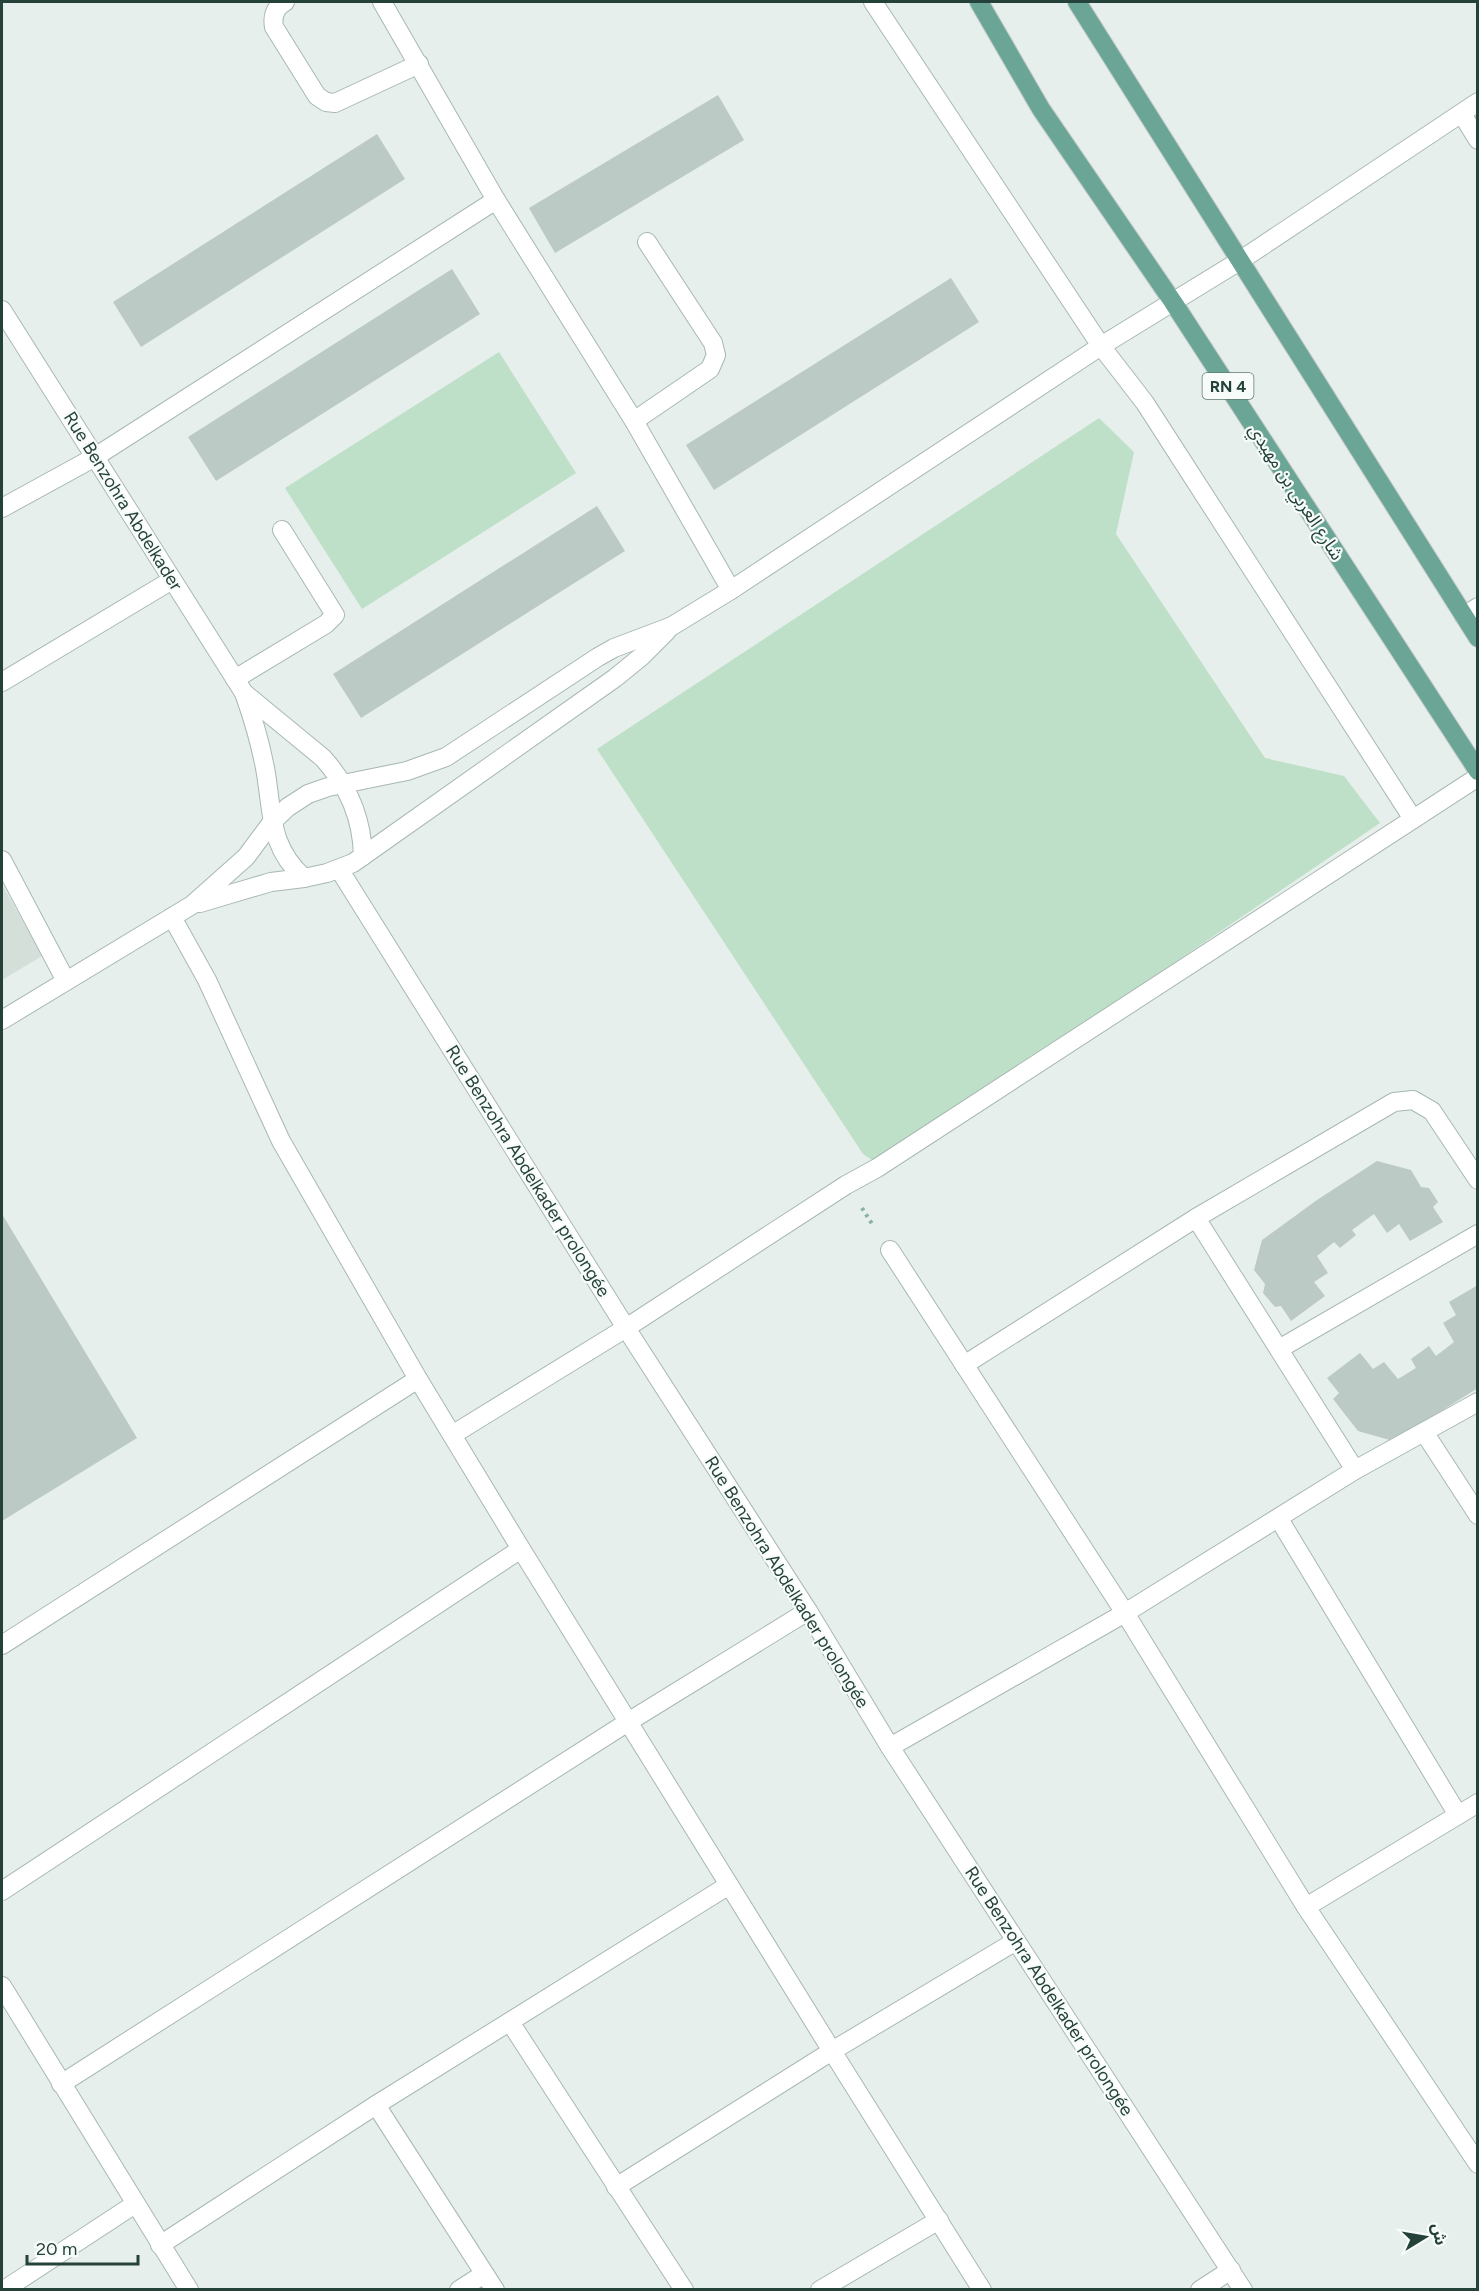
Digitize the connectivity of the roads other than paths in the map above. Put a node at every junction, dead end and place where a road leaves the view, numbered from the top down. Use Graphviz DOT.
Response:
graph roads {
  1 [pos="285,2"];
  2 [pos="382,2"];
  3 [pos="873,2"];
  4 [pos="979,2"];
  5 [pos="1077,2"];
  6 [pos="419,64"];
  7 [pos="1478,102"];
  8 [pos="1462,114"];
  9 [pos="1478,140"];
  10 [pos="496,200"];
  11 [pos="647,242"];
  12 [pos="1241,260"];
  13 [pos="1173,302"];
  14 [pos="2,310"];
  15 [pos="1101,346"];
  16 [pos="633,421"];
  17 [pos="95,457"];
  18 [pos="2,508"];
  19 [pos="282,530"];
  20 [pos="172,580"];
  21 [pos="730,590"];
  22 [pos="1471,612"];
  23 [pos="672,626"];
  24 [pos="1478,638"];
  25 [pos="2,682"];
  26 [pos="240,686"];
  27 [pos="1478,771"];
  28 [pos="1478,777"];
  29 [pos="343,783"];
  30 [pos="1413,819"];
  31 [pos="272,822"];
  32 [pos="363,856"];
  33 [pos="2,860"];
  34 [pos="339,869"];
  35 [pos="304,878"];
  36 [pos="192,905"];
  37 [pos="172,918"];
  38 [pos="66,981"];
  39 [pos="2,1020"];
  40 [pos="1478,1180"];
  41 [pos="1196,1218"];
  42 [pos="1478,1233"];
  43 [pos="890,1250"];
  44 [pos="626,1328"];
  45 [pos="1279,1349"];
  46 [pos="964,1365"];
  47 [pos="418,1379"];
  48 [pos="1478,1402"];
  49 [pos="1424,1432"];
  50 [pos="452,1435"];
  51 [pos="1355,1470"];
  52 [pos="1478,1515"];
  53 [pos="1279,1519"];
  54 [pos="521,1550"];
  55 [pos="808,1611"];
  56 [pos="1125,1614"];
  57 [pos="2,1645"];
  58 [pos="628,1722"];
  59 [pos="890,1746"];
  60 [pos="1478,1803"];
  61 [pos="1458,1815"];
  62 [pos="729,1885"];
  63 [pos="2,1891"];
  64 [pos="1306,1907"];
  65 [pos="1016,1941"];
  66 [pos="2,1986"];
  67 [pos="510,2022"];
  68 [pos="832,2051"];
  69 [pos="61,2084"];
  70 [pos="376,2105"];
  71 [pos="1478,2164"];
  72 [pos="616,2187"];
  73 [pos="135,2204"];
  74 [pos="939,2220"];
  75 [pos="160,2245"];
  76 [pos="1231,2270"];
  77 [pos="484,2274"];
  78 [pos="4,2289"];
  79 [pos="189,2289"];
  80 [pos="459,2289"];
  81 [pos="495,2289"];
  82 [pos="684,2289"];
  83 [pos="820,2289"];
  84 [pos="982,2289"];
  85 [pos="1200,2289"];
  86 [pos="1243,2289"];
  1 -- 6 [label="street"];
  2 -- 6 [label="street"];
  3 -- 15 [label="street"];
  4 -- 13 [label="main road, شارع العربي بن مهيدي / RN 4"];
  5 -- 12 [label="main road"];
  6 -- 10 [label="street"];
  7 -- 8 [label="street"];
  8 -- 9 [label="street"];
  8 -- 12 [label="street"];
  10 -- 16 [label="street"];
  10 -- 17 [label="street"];
  11 -- 16 [label="street"];
  12 -- 13 [label="street"];
  12 -- 22 [label="main road"];
  13 -- 15 [label="street"];
  13 -- 27 [label="main road, شارع العربي بن مهيدي / RN 4"];
  14 -- 17 [label="street, Rue Benzohra Abdelkader"];
  15 -- 21 [label="street"];
  15 -- 30 [label="street"];
  16 -- 21 [label="street"];
  17 -- 18 [label="street"];
  17 -- 20 [label="street, Rue Benzohra Abdelkader"];
  19 -- 26 [label="street"];
  20 -- 25 [label="street"];
  20 -- 26 [label="street, Rue Benzohra Abdelkader"];
  21 -- 23 [label="street"];
  22 -- 24 [label="main road"];
  23 -- 29 [label="street"];
  23 -- 32 [label="street"];
  26 -- 29 [label="street, Rue Benzohra Abdelkader"];
  26 -- 31 [label="street, Rue Benzohra Abdelkader"];
  28 -- 30 [label="street"];
  29 -- 31 [label="street"];
  29 -- 32 [label="street, Rue Benzohra Abdelkader"];
  30 -- 44 [label="street"];
  31 -- 35 [label="street, Rue Benzohra Abdelkader"];
  31 -- 36 [label="street"];
  32 -- 34 [label="street"];
  33 -- 38 [label="street"];
  34 -- 35 [label="street"];
  34 -- 44 [label="street, Rue Benzohra Abdelkader prolongée"];
  35 -- 36 [label="street"];
  36 -- 37 [label="street"];
  37 -- 38 [label="street"];
  37 -- 47 [label="street"];
  38 -- 39 [label="street"];
  40 -- 41 [label="street"];
  41 -- 45 [label="street"];
  41 -- 46 [label="street"];
  42 -- 45 [label="street"];
  43 -- 46 [label="street"];
  44 -- 50 [label="street"];
  44 -- 55 [label="street, Rue Benzohra Abdelkader prolongée"];
  45 -- 51 [label="street"];
  46 -- 56 [label="street"];
  47 -- 50 [label="street"];
  47 -- 57 [label="street"];
  48 -- 49 [label="street"];
  49 -- 51 [label="street"];
  49 -- 52 [label="street"];
  50 -- 54 [label="street"];
  51 -- 53 [label="street"];
  53 -- 56 [label="street"];
  53 -- 61 [label="street"];
  54 -- 58 [label="street"];
  54 -- 63 [label="street"];
  55 -- 58 [label="street"];
  55 -- 59 [label="street, Rue Benzohra Abdelkader prolongée"];
  56 -- 59 [label="street"];
  56 -- 64 [label="street"];
  58 -- 62 [label="street"];
  58 -- 69 [label="street"];
  59 -- 65 [label="street, Rue Benzohra Abdelkader prolongée"];
  60 -- 61 [label="street"];
  61 -- 64 [label="street"];
  62 -- 67 [label="street"];
  62 -- 68 [label="street"];
  64 -- 71 [label="street"];
  65 -- 68 [label="street"];
  65 -- 76 [label="street, Rue Benzohra Abdelkader prolongée"];
  66 -- 69 [label="street"];
  67 -- 70 [label="street"];
  67 -- 72 [label="street"];
  68 -- 72 [label="street"];
  68 -- 74 [label="street"];
  69 -- 73 [label="street"];
  70 -- 75 [label="street"];
  70 -- 77 [label="street"];
  72 -- 82 [label="street"];
  73 -- 75 [label="street"];
  73 -- 78 [label="street"];
  74 -- 83 [label="street"];
  74 -- 84 [label="street"];
  75 -- 79 [label="street"];
  76 -- 85 [label="street"];
  76 -- 86 [label="street, Rue Benzohra Abdelkader prolongée"];
  77 -- 80 [label="street"];
  77 -- 81 [label="street"];
}
